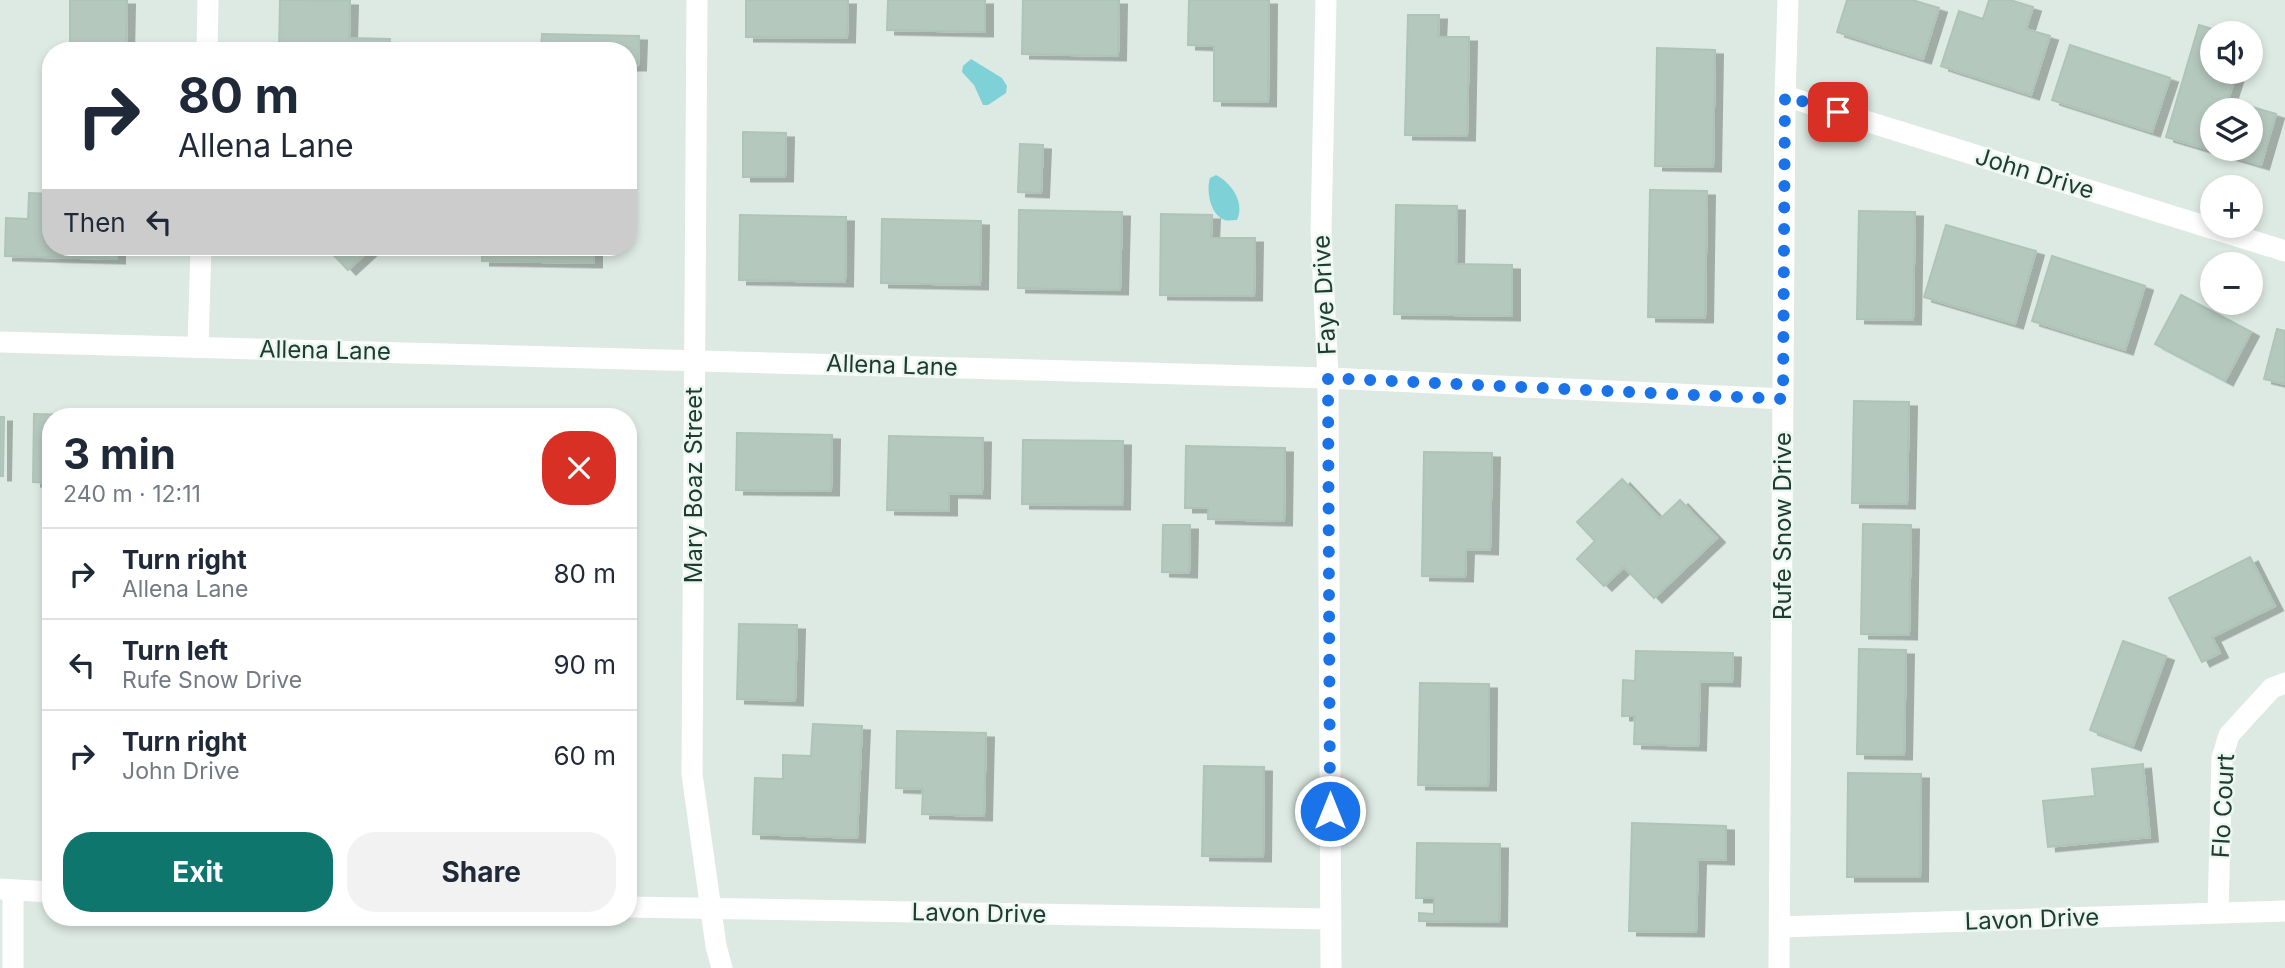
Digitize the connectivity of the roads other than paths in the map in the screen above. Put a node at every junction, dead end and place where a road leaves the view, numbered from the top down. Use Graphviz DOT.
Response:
graph roads {
  1 [pos="208,0"];
  2 [pos="697,0"];
  3 [pos="1326,0"];
  4 [pos="1788,0"];
  5 [pos="207,42"];
  6 [pos="1785,96"];
  7 [pos="2285,251"];
  8 [pos="201,256"];
  9 [pos="0,342"];
  10 [pos="198,347"];
  11 [pos="694,360"];
  12 [pos="1328,378"];
  13 [pos="1783,399"];
  14 [pos="2285,684"];
  15 [pos="7,890"];
  16 [pos="42,892"];
  17 [pos="637,907"];
  18 [pos="711,908"];
  19 [pos="2285,911"];
  20 [pos="2218,913"];
  21 [pos="1331,919"];
  22 [pos="1779,927"];
  23 [pos="13,968"];
  24 [pos="722,968"];
  25 [pos="1331,968"];
  26 [pos="1779,968"];
  1 -- 5 [label="street"];
  2 -- 11 [label="street, Mary Boaz Street"];
  3 -- 12 [label="street, Faye Drive"];
  4 -- 6 [label="street, Rufe Snow Drive"];
  6 -- 7 [label="street, John Drive"];
  6 -- 13 [label="street, Rufe Snow Drive"];
  8 -- 10 [label="street"];
  9 -- 10 [label="street, Allena Lane"];
  10 -- 11 [label="street, Allena Lane"];
  11 -- 12 [label="street, Allena Lane"];
  11 -- 18 [label="street, Mary Boaz Street"];
  12 -- 13 [label="street, Allena Lane"];
  12 -- 21 [label="street, Faye Drive"];
  13 -- 22 [label="street, Rufe Snow Drive"];
  14 -- 20 [label="street, Flo Court"];
  15 -- 16 [label="street"];
  15 -- 23 [label="street"];
  17 -- 18 [label="street, Lavon Drive"];
  18 -- 21 [label="street, Lavon Drive"];
  18 -- 24 [label="street, Mary Boaz Street"];
  19 -- 20 [label="street, Lavon Drive"];
  20 -- 22 [label="street, Lavon Drive"];
  21 -- 25 [label="street, Faye Drive"];
  22 -- 26 [label="street, Rufe Snow Drive"];
}
